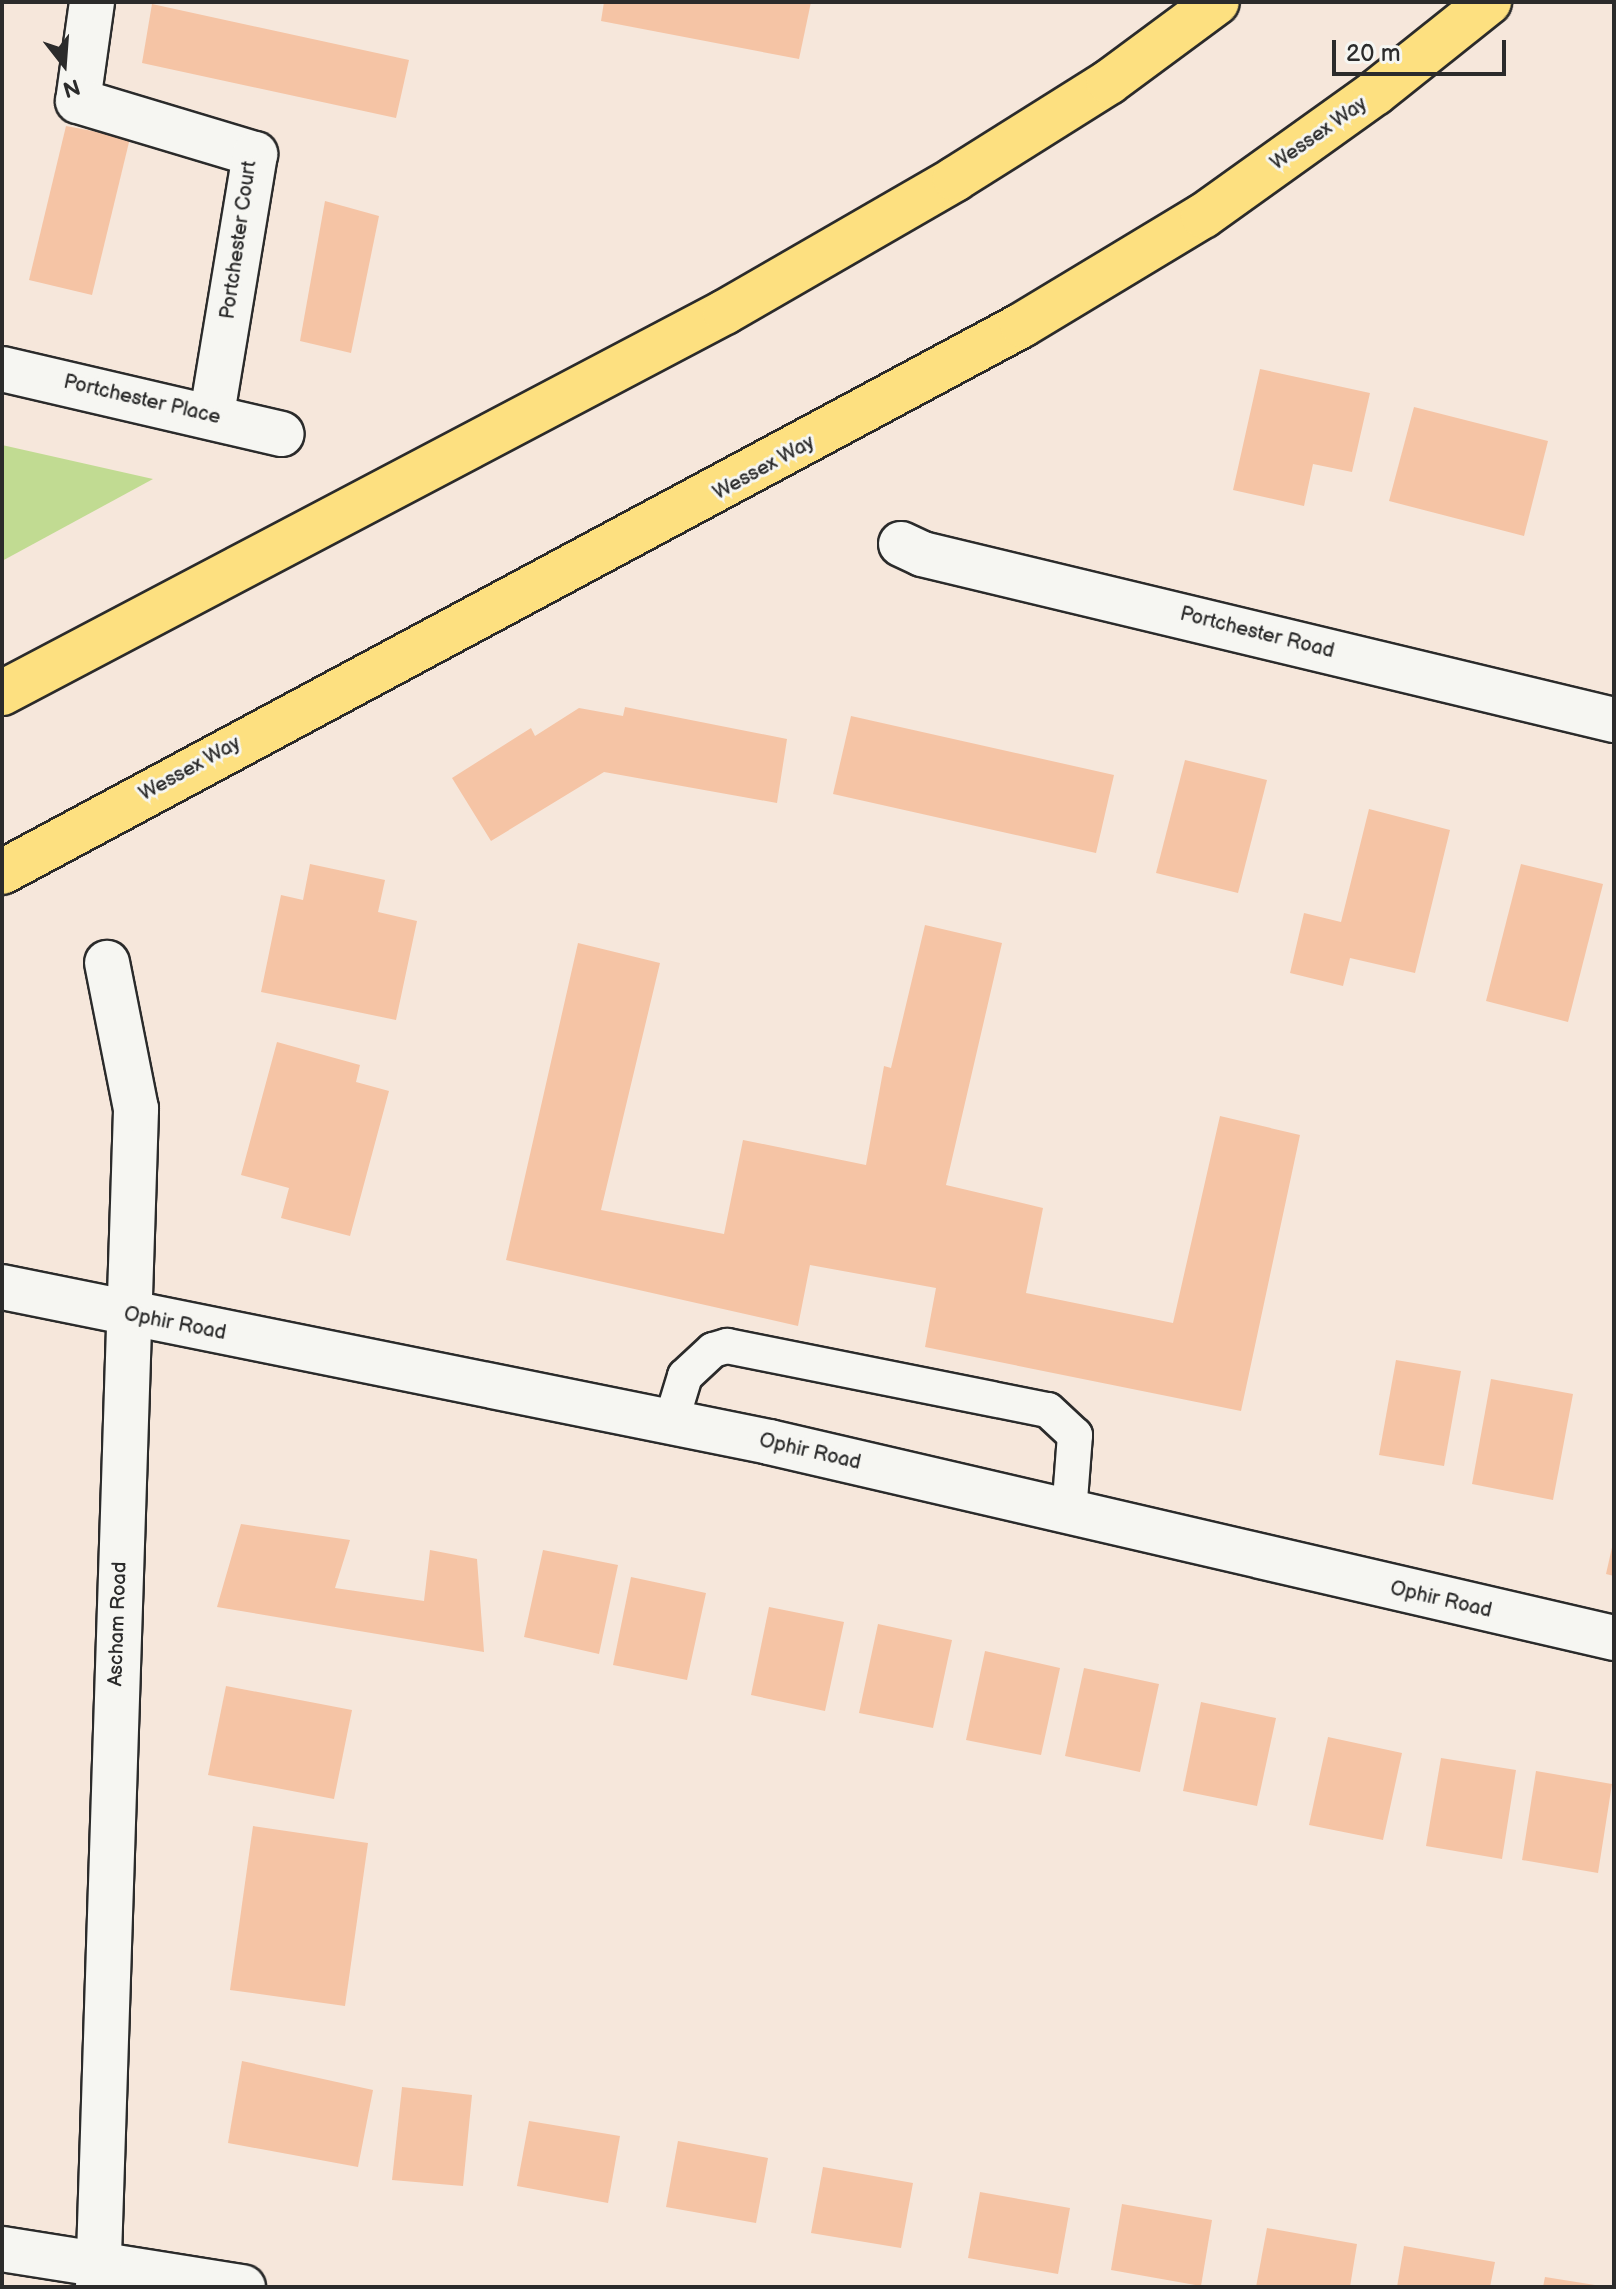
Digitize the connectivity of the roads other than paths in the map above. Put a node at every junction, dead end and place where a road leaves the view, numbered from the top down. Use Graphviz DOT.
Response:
graph roads {
  1 [pos="92,2"];
  2 [pos="1217,2"];
  3 [pos="1489,2"];
  4 [pos="2,369"];
  5 [pos="212,415"];
  6 [pos="282,434"];
  7 [pos="901,544"];
  8 [pos="2,693"];
  9 [pos="1614,720"];
  10 [pos="2,872"];
  11 [pos="107,963"];
  12 [pos="2,1287"];
  13 [pos="128,1315"];
  14 [pos="671,1422"];
  15 [pos="1069,1513"];
  16 [pos="1614,1638"];
  17 [pos="2,2249"];
  18 [pos="97,2276"];
  19 [pos="243,2287"];
  1 -- 5 [label="street, Portchester Court"];
  2 -- 8 [label="highway"];
  3 -- 10 [label="highway, Wessex Way"];
  4 -- 5 [label="street, Portchester Place"];
  5 -- 6 [label="street, Portchester Place"];
  7 -- 9 [label="street, Portchester Road"];
  11 -- 13 [label="street, Ascham Road"];
  12 -- 13 [label="street, Ophir Road"];
  13 -- 14 [label="street, Ophir Road"];
  13 -- 18 [label="street, Ascham Road"];
  14 -- 15 [label="street, Ophir Road"];
  14 -- 15 [label="lane"];
  15 -- 16 [label="street, Ophir Road"];
  17 -- 18 [label="street"];
  18 -- 19 [label="street"];
}
